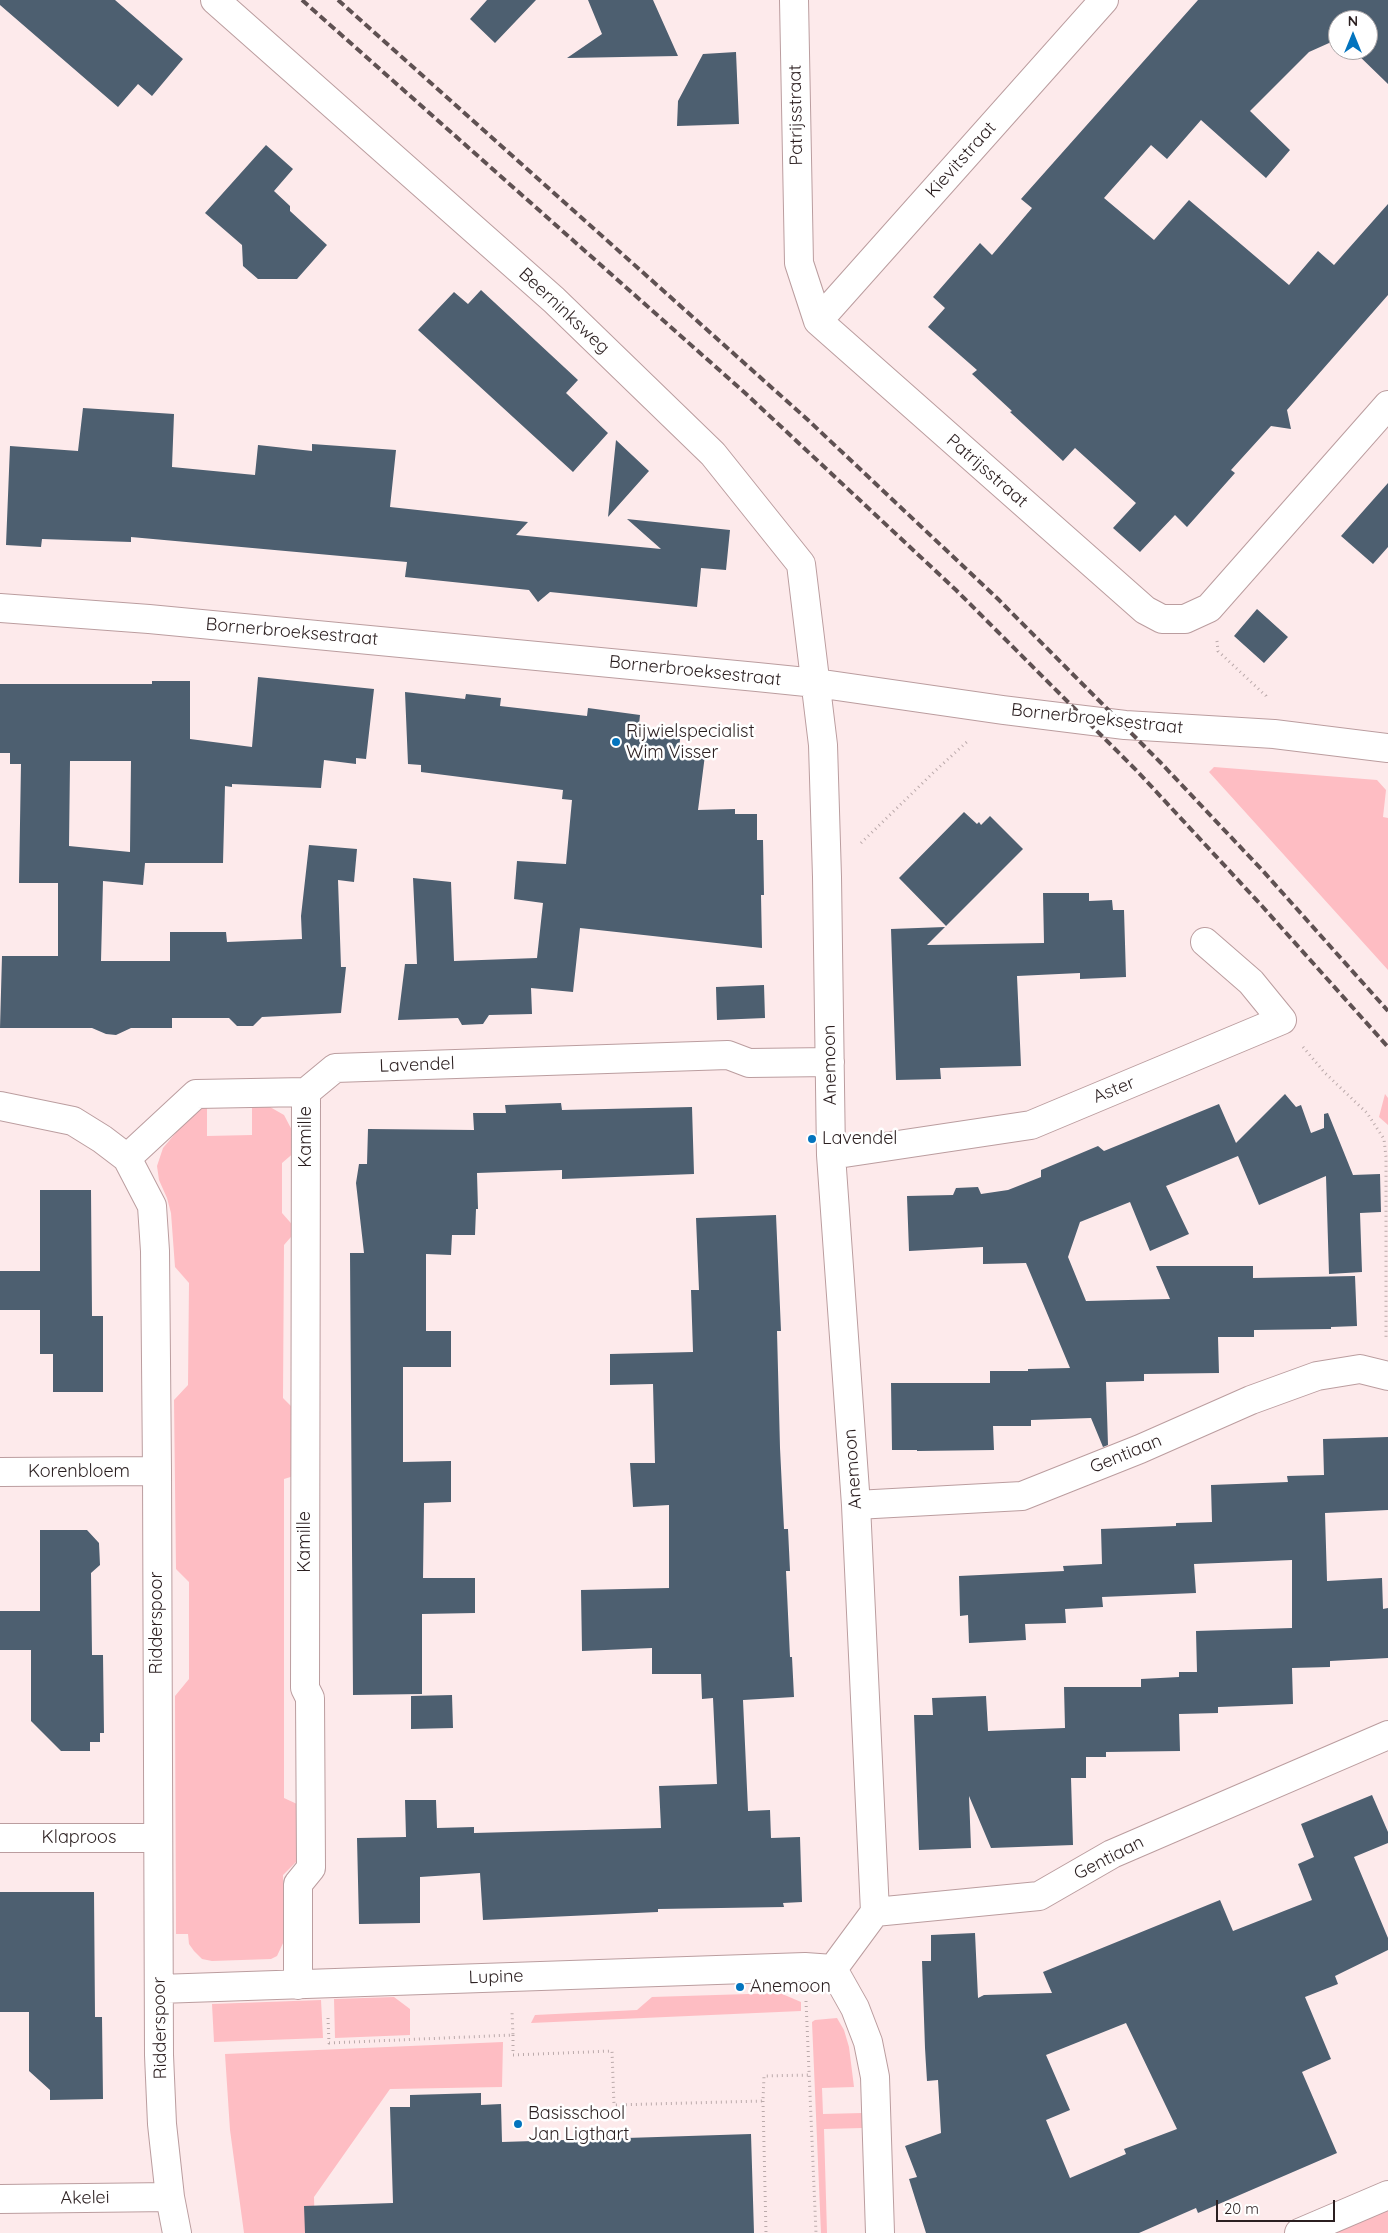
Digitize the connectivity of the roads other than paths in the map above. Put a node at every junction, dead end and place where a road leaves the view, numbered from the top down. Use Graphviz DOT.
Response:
graph roads {
  1 [pos="214,0"];
  2 [pos="794,0"];
  3 [pos="1104,0"];
  4 [pos="818,321"];
  5 [pos="1388,405"];
  6 [pos="0,608"];
  7 [pos="816,683"];
  8 [pos="1388,748"];
  9 [pos="1205,942"];
  10 [pos="830,1062"];
  11 [pos="306,1092"];
  12 [pos="0,1106"];
  13 [pos="832,1155"];
  14 [pos="127,1158"];
  15 [pos="1387,1376"];
  16 [pos="158,1471"];
  17 [pos="0,1472"];
  18 [pos="856,1504"];
  19 [pos="1388,1735"];
  20 [pos="0,1838"];
  21 [pos="158,1838"];
  22 [pos="875,1912"];
  23 [pos="834,1969"];
  24 [pos="298,1985"];
  25 [pos="159,1989"];
  26 [pos="1388,2195"];
  27 [pos="170,2197"];
  28 [pos="0,2199"];
  29 [pos="177,2233"];
  30 [pos="880,2233"];
  31 [pos="1299,2233"];
  1 -- 7 [label="street, Beerninksweg"];
  2 -- 4 [label="street, Patrijsstraat"];
  3 -- 4 [label="street, Kievitstraat"];
  4 -- 5 [label="street, Patrijsstraat"];
  6 -- 7 [label="street, Bornerbroeksestraat"];
  7 -- 8 [label="street, Bornerbroeksestraat"];
  7 -- 10 [label="street, Anemoon"];
  9 -- 13 [label="street, Aster"];
  10 -- 11 [label="street, Lavendel"];
  10 -- 13 [label="street, Anemoon"];
  11 -- 14 [label="street"];
  11 -- 24 [label="street, Kamille"];
  12 -- 14 [label="street, Ridderspoor"];
  13 -- 18 [label="street, Anemoon"];
  14 -- 16 [label="street, Ridderspoor"];
  15 -- 18 [label="street, Gentiaan"];
  16 -- 17 [label="street, Korenbloem"];
  16 -- 21 [label="street, Ridderspoor"];
  18 -- 22 [label="street, Anemoon"];
  19 -- 22 [label="street, Gentiaan"];
  20 -- 21 [label="street, Klaproos"];
  21 -- 25 [label="street, Ridderspoor"];
  22 -- 23 [label="street"];
  23 -- 24 [label="street, Lupine"];
  23 -- 30 [label="street"];
  24 -- 25 [label="street, Lupine"];
  25 -- 27 [label="street, Ridderspoor"];
  26 -- 31 [label="street"];
  27 -- 28 [label="street, Akelei"];
  27 -- 29 [label="street, Ridderspoor"];
}
